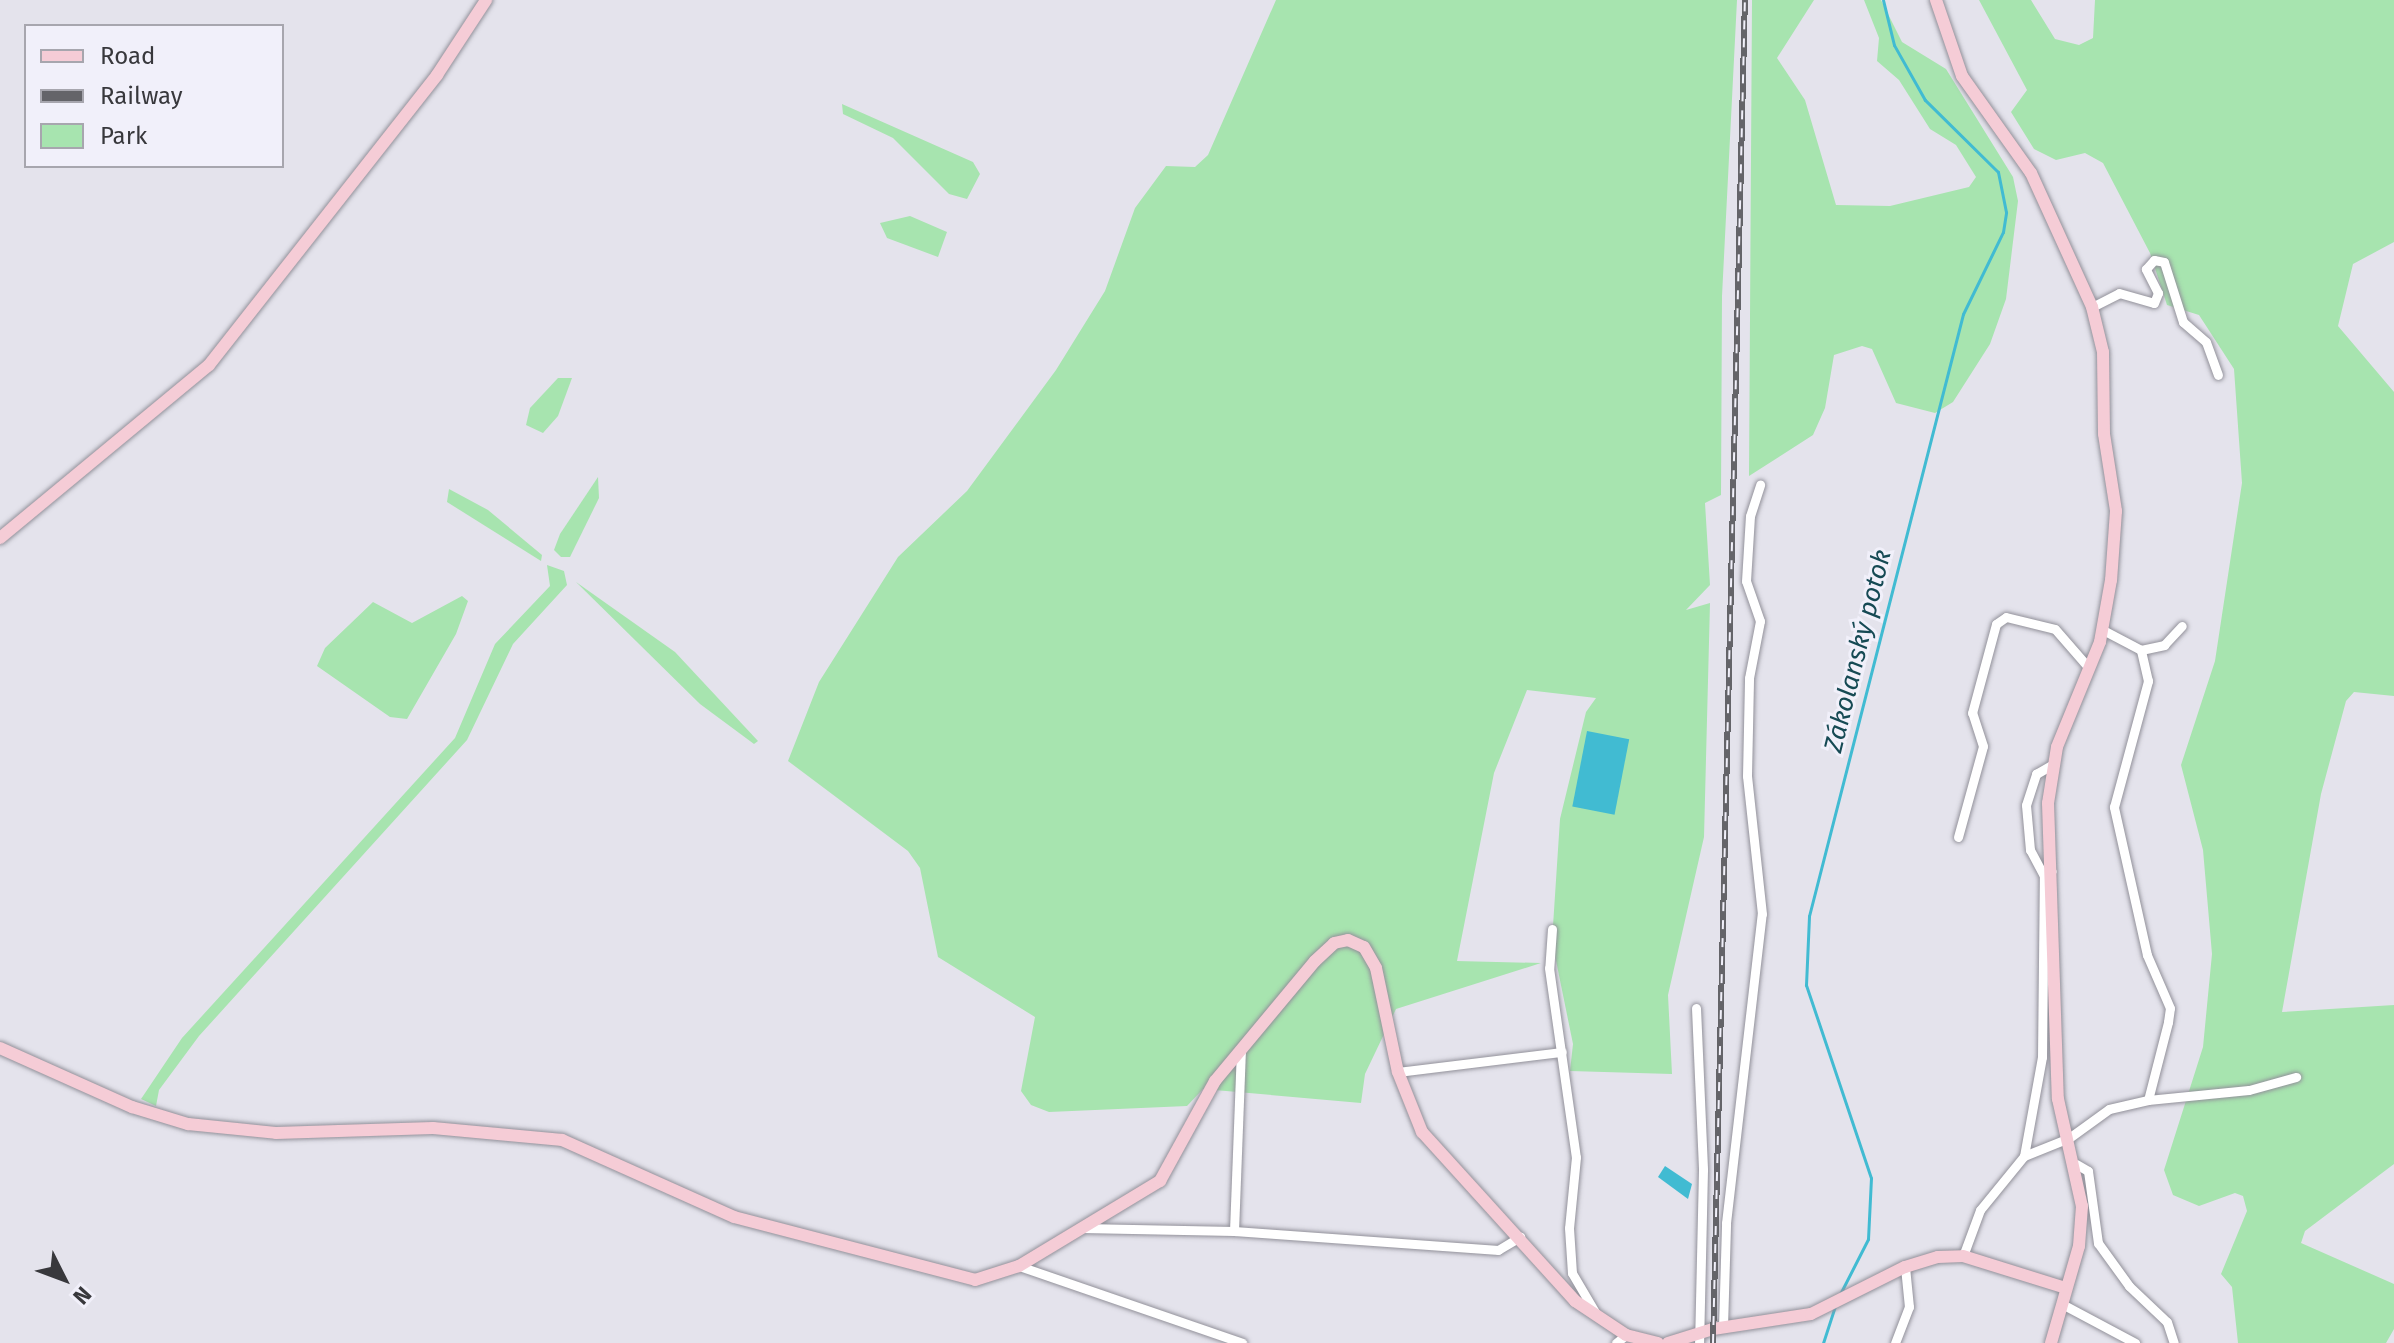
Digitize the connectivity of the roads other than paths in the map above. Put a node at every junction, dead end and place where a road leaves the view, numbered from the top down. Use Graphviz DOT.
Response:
graph roads {
  1 [pos="486,0"];
  2 [pos="1936,0"];
  3 [pos="2092,307"];
  4 [pos="2218,375"];
  5 [pos="1760,485"];
  6 [pos="0,538"];
  7 [pos="2182,626"];
  8 [pos="2103,630"];
  9 [pos="2141,650"];
  10 [pos="2089,668"];
  11 [pos="2053,764"];
  12 [pos="1958,837"];
  13 [pos="2048,873"];
  14 [pos="1552,929"];
  15 [pos="1696,1008"];
  16 [pos="0,1048"];
  17 [pos="1241,1050"];
  18 [pos="1562,1052"];
  19 [pos="1398,1072"];
  20 [pos="2296,1077"];
  21 [pos="2148,1100"];
  22 [pos="2069,1138"];
  23 [pos="2024,1156"];
  24 [pos="2076,1164"];
  25 [pos="1082,1228"];
  26 [pos="1234,1231"];
  27 [pos="1520,1237"];
  28 [pos="1963,1256"];
  29 [pos="1019,1266"];
  30 [pos="1905,1267"];
  31 [pos="2066,1288"];
  32 [pos="2062,1304"];
  33 [pos="1597,1315"];
  34 [pos="1723,1327"];
  35 [pos="1699,1338"];
  36 [pos="2112,1338"];
  37 [pos="1621,1339"];
  38 [pos="1242,1343"];
  39 [pos="1658,1343"];
  40 [pos="1668,1343"];
  41 [pos="1895,1343"];
  42 [pos="2051,1343"];
  43 [pos="2135,1343"];
  44 [pos="2174,1343"];
  1 -- 6 [label="street"];
  2 -- 3 [label="street"];
  3 -- 4 [label="street"];
  3 -- 8 [label="street"];
  5 -- 34 [label="street"];
  7 -- 9 [label="street"];
  8 -- 9 [label="street"];
  8 -- 10 [label="street"];
  9 -- 21 [label="street"];
  10 -- 11 [label="street"];
  10 -- 12 [label="street"];
  11 -- 13 [label="street"];
  11 -- 13 [label="street"];
  13 -- 22 [label="street"];
  13 -- 23 [label="street"];
  14 -- 18 [label="street"];
  15 -- 35 [label="street"];
  16 -- 29 [label="street"];
  17 -- 19 [label="street"];
  17 -- 25 [label="street"];
  17 -- 26 [label="street"];
  18 -- 19 [label="street"];
  18 -- 33 [label="street"];
  19 -- 27 [label="street"];
  20 -- 21 [label="street"];
  21 -- 22 [label="street"];
  22 -- 23 [label="street"];
  22 -- 24 [label="street"];
  23 -- 28 [label="street"];
  24 -- 31 [label="street"];
  24 -- 44 [label="street"];
  25 -- 26 [label="street"];
  25 -- 29 [label="street"];
  26 -- 27 [label="street"];
  27 -- 33 [label="street"];
  28 -- 30 [label="street"];
  28 -- 31 [label="street"];
  29 -- 38 [label="street"];
  30 -- 34 [label="street"];
  30 -- 41 [label="street"];
  31 -- 32 [label="street"];
  32 -- 36 [label="street"];
  32 -- 42 [label="street"];
  33 -- 37 [label="street"];
  34 -- 35 [label="street"];
  35 -- 40 [label="street"];
  36 -- 43 [label="street"];
  37 -- 39 [label="street"];
}
